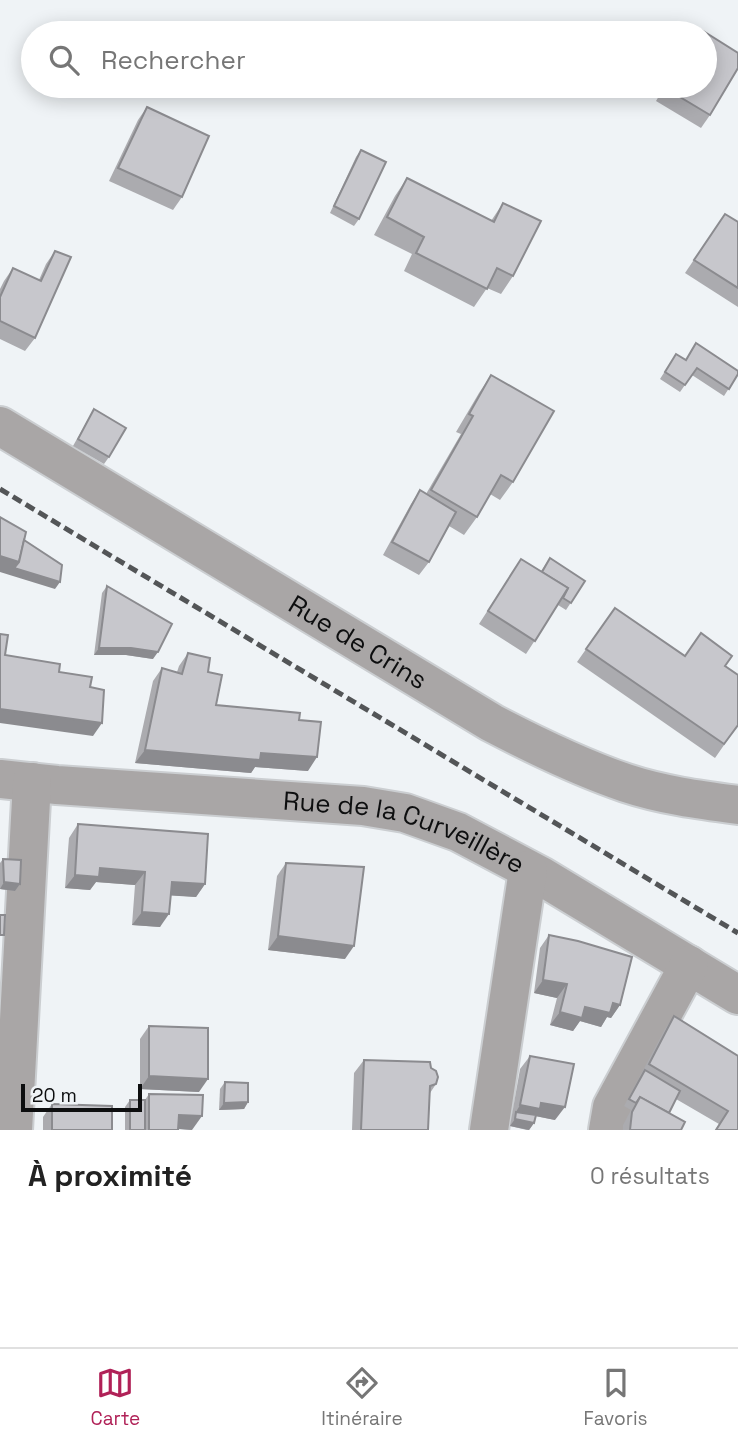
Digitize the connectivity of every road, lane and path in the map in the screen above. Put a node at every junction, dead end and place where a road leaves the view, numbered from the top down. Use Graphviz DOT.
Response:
graph roads {
  1 [pos="0,426"];
  2 [pos="16,781"];
  3 [pos="738,805"];
  4 [pos="528,870"];
  5 [pos="689,965"];
  6 [pos="738,995"];
  7 [pos="13,1130"];
  8 [pos="489,1130"];
  9 [pos="608,1130"];
  1 -- 3 [label="street, Rue de Crins"];
  2 -- 4 [label="street, Rue de la Curveillère"];
  2 -- 7 [label="street, Rue de la Curveillère"];
  4 -- 5 [label="street, Rue de la Curveillère"];
  4 -- 8 [label="street"];
  5 -- 6 [label="street, Rue de la Curveillère"];
  5 -- 9 [label="street"];
}
